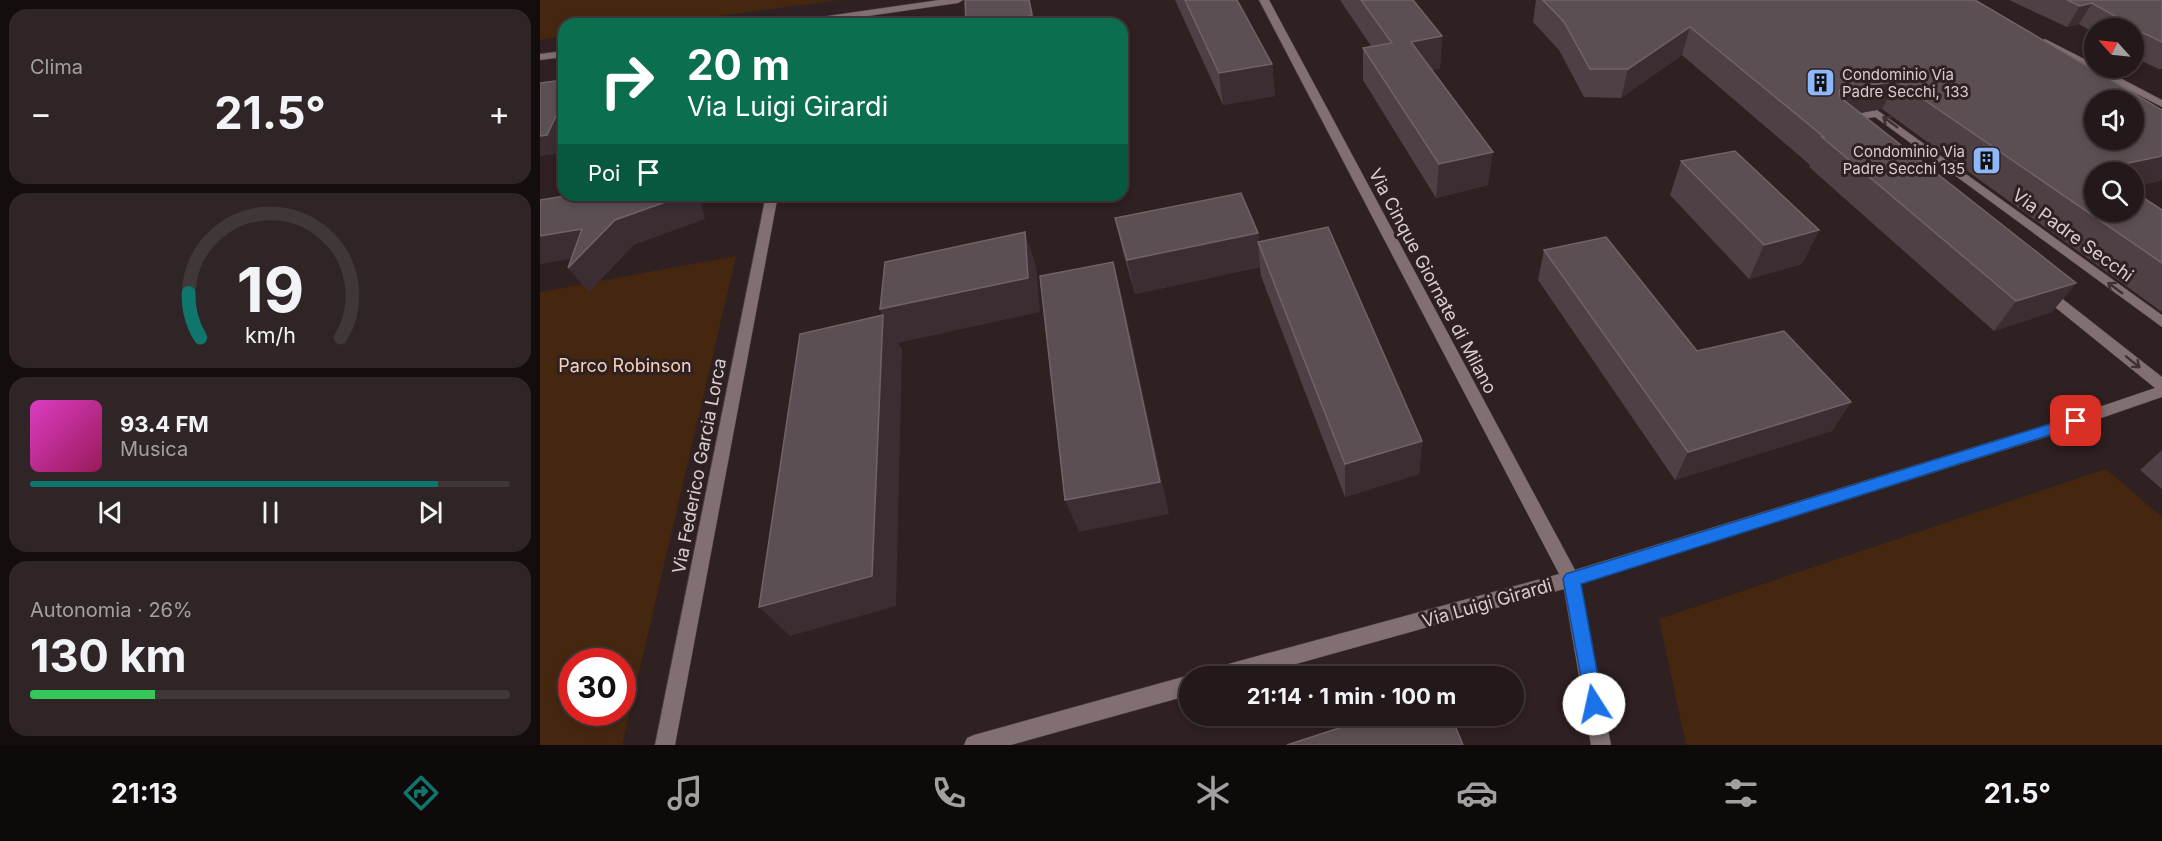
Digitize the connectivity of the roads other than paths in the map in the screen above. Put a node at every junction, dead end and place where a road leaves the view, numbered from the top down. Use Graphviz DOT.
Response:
graph roads {
  1 [pos="958,0"];
  2 [pos="1264,0"];
  3 [pos="839,18"];
  4 [pos="2037,38"];
  5 [pos="558,55"];
  6 [pos="540,57"];
  7 [pos="2162,104"];
  8 [pos="1848,134"];
  9 [pos="771,201"];
  10 [pos="2033,282"];
  11 [pos="2162,322"];
  12 [pos="2162,385"];
  13 [pos="2162,391"];
  14 [pos="1572,579"];
  15 [pos="1257,666"];
  16 [pos="1179,688"];
  17 [pos="665,745"];
  18 [pos="974,745"];
  19 [pos="1601,745"];
  1 -- 3 [label="street"];
  2 -- 14 [label="street, Via Cinque Giornate di Milano"];
  4 -- 7 [label="street"];
  5 -- 6 [label="street"];
  11 -- 8 [label="street, Via Padre Secchi, one-way"];
  9 -- 17 [label="street, Via Federico Garcia Lorca"];
  10 -- 12 [label="street, one-way"];
  13 -- 14 [label="street, Via Luigi Girardi"];
  14 -- 15 [label="street, Via Luigi Girardi"];
  14 -- 19 [label="street, Via Cinque Giornate di Milano"];
  16 -- 18 [label="street"];
}
